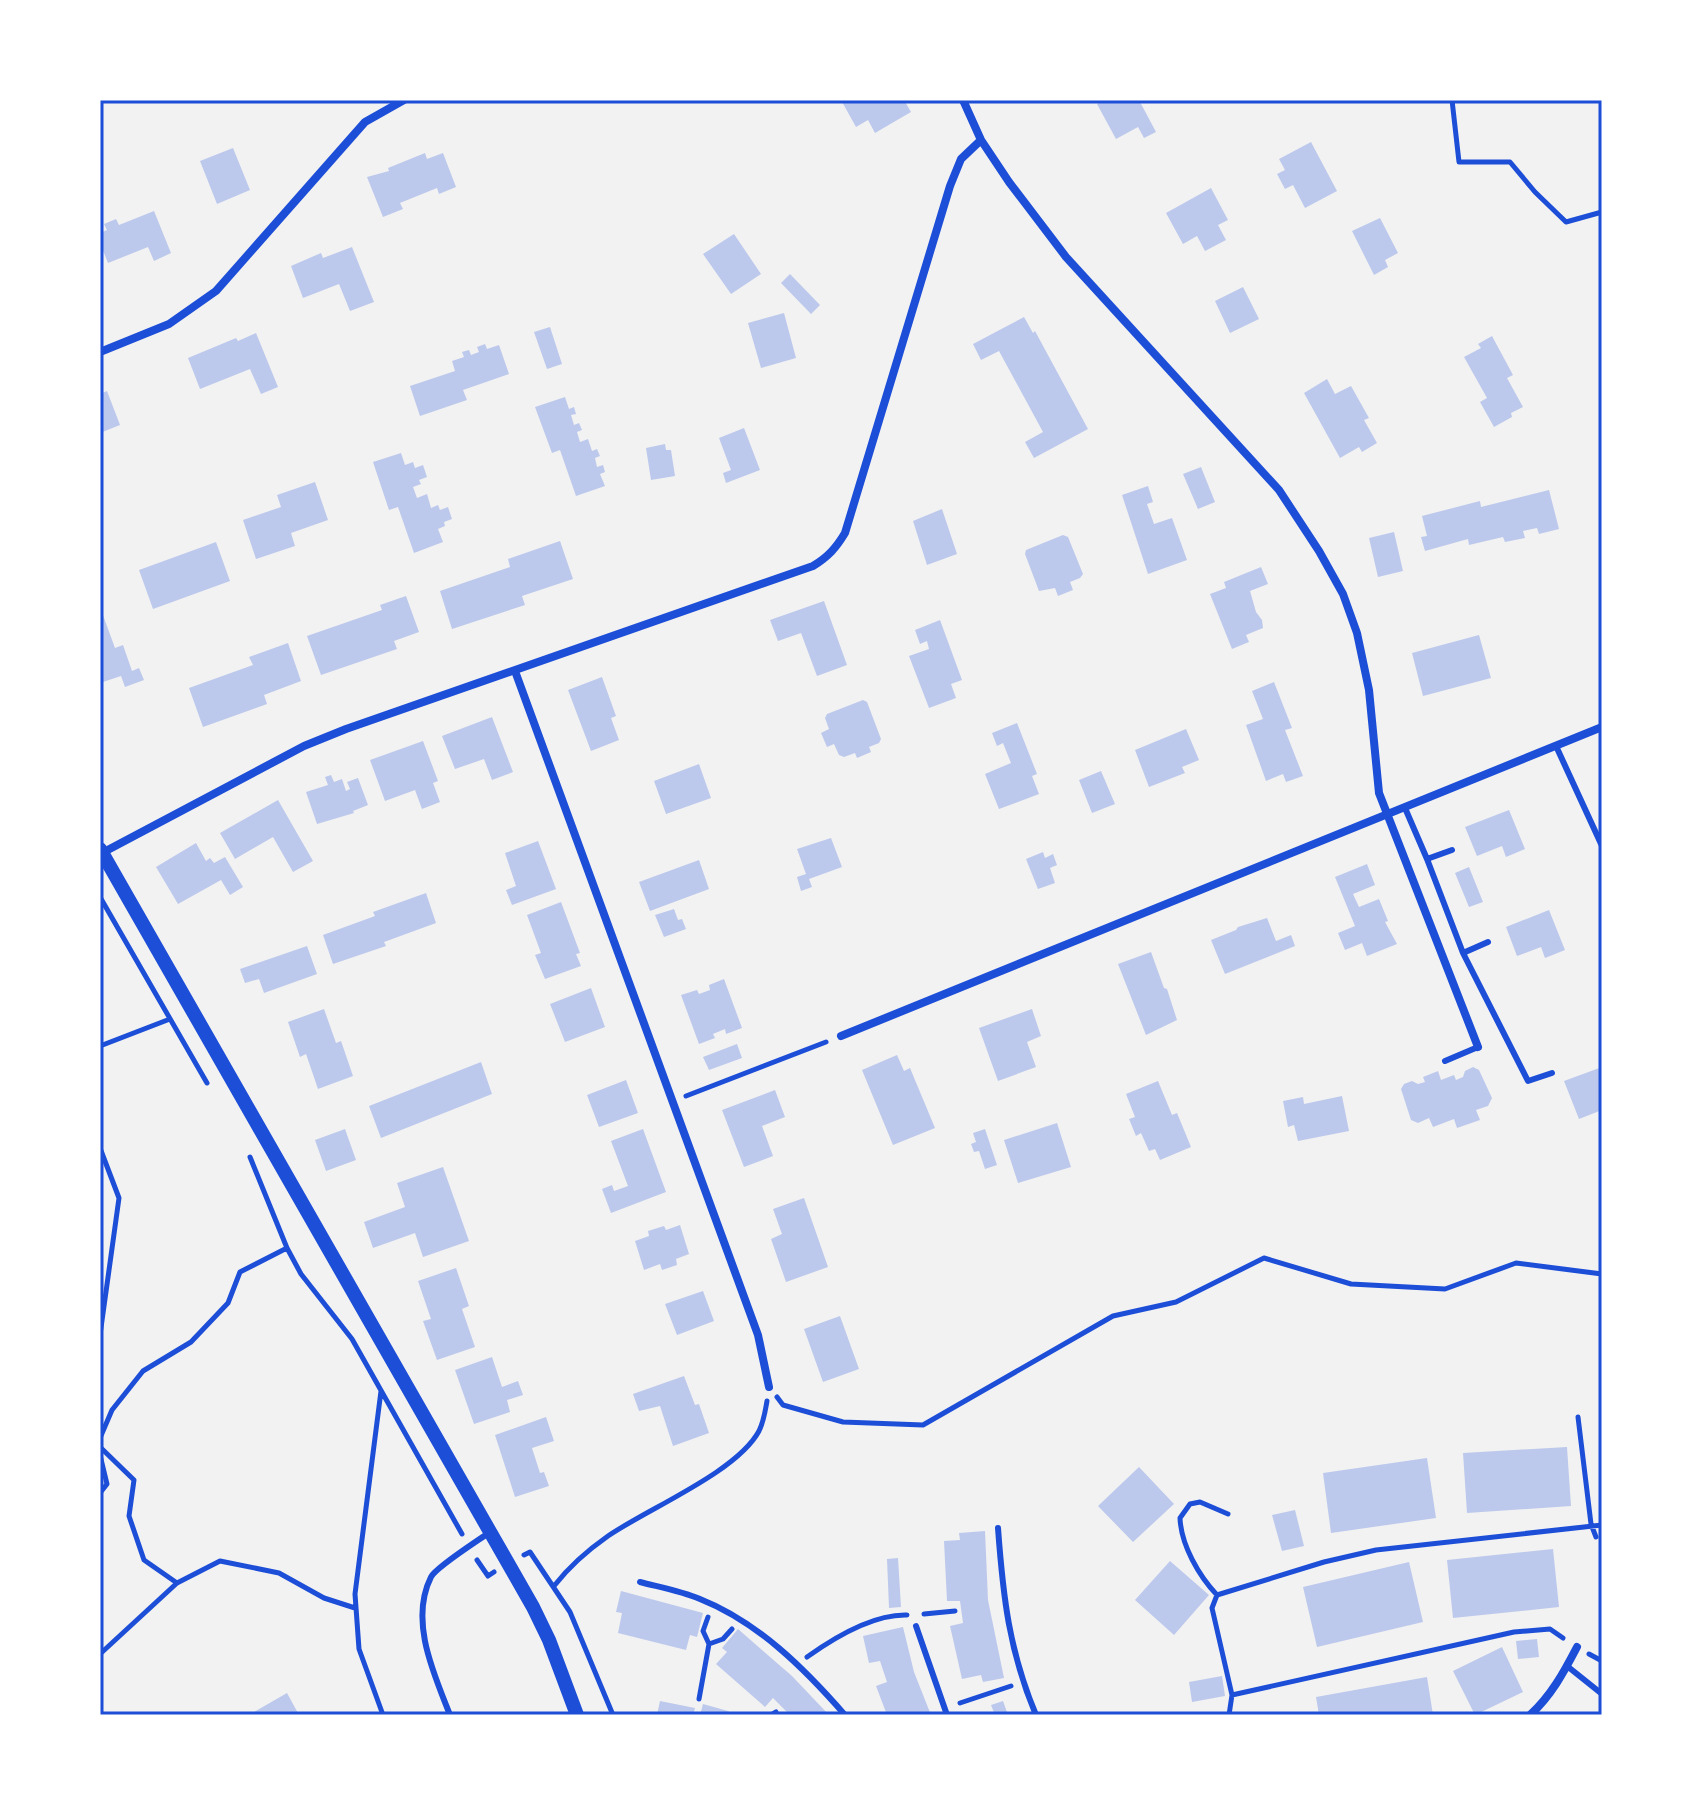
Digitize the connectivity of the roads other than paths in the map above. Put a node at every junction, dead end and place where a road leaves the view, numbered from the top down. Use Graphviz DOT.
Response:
graph roads {
  1 [pos="404,100"];
  2 [pos="963,100"];
  3 [pos="981,140"];
  4 [pos="100,352"];
  5 [pos="515,671"];
  6 [pos="1602,727"];
  7 [pos="1556,746"];
  8 [pos="1405,808"];
  9 [pos="1387,814"];
  10 [pos="1602,846"];
  11 [pos="1452,850"];
  12 [pos="101,851"];
  13 [pos="1427,859"];
  14 [pos="1488,942"];
  15 [pos="1463,953"];
  16 [pos="841,1036"];
  17 [pos="1478,1047"];
  18 [pos="1445,1061"];
  19 [pos="1552,1073"];
  20 [pos="769,1387"];
  21 [pos="998,1528"];
  22 [pos="490,1532"];
  23 [pos="640,1582"];
  24 [pos="916,1626"];
  25 [pos="1577,1647"];
  26 [pos="1567,1666"];
  27 [pos="1602,1694"];
  28 [pos="946,1712"];
  29 [pos="450,1715"];
  30 [pos="577,1715"];
  31 [pos="845,1715"];
  32 [pos="1036,1715"];
  33 [pos="1530,1715"];
  1 -- 4 [label="street"];
  2 -- 3 [label="street"];
  3 -- 5 [label="street"];
  3 -- 9 [label="street"];
  5 -- 12 [label="street"];
  5 -- 20 [label="street"];
  6 -- 7 [label="street"];
  7 -- 8 [label="street"];
  7 -- 10 [label="lane"];
  8 -- 9 [label="street"];
  8 -- 13 [label="lane"];
  9 -- 16 [label="street"];
  9 -- 17 [label="street"];
  11 -- 13 [label="lane"];
  12 -- 22 [label="street"];
  13 -- 15 [label="lane"];
  14 -- 15 [label="lane"];
  15 -- 19 [label="lane"];
  17 -- 18 [label="lane"];
  21 -- 32 [label="lane"];
  22 -- 29 [label="lane"];
  22 -- 30 [label="street"];
  23 -- 31 [label="lane"];
  24 -- 28 [label="lane"];
  25 -- 26 [label="street"];
  26 -- 27 [label="lane"];
  26 -- 33 [label="street"];
}
